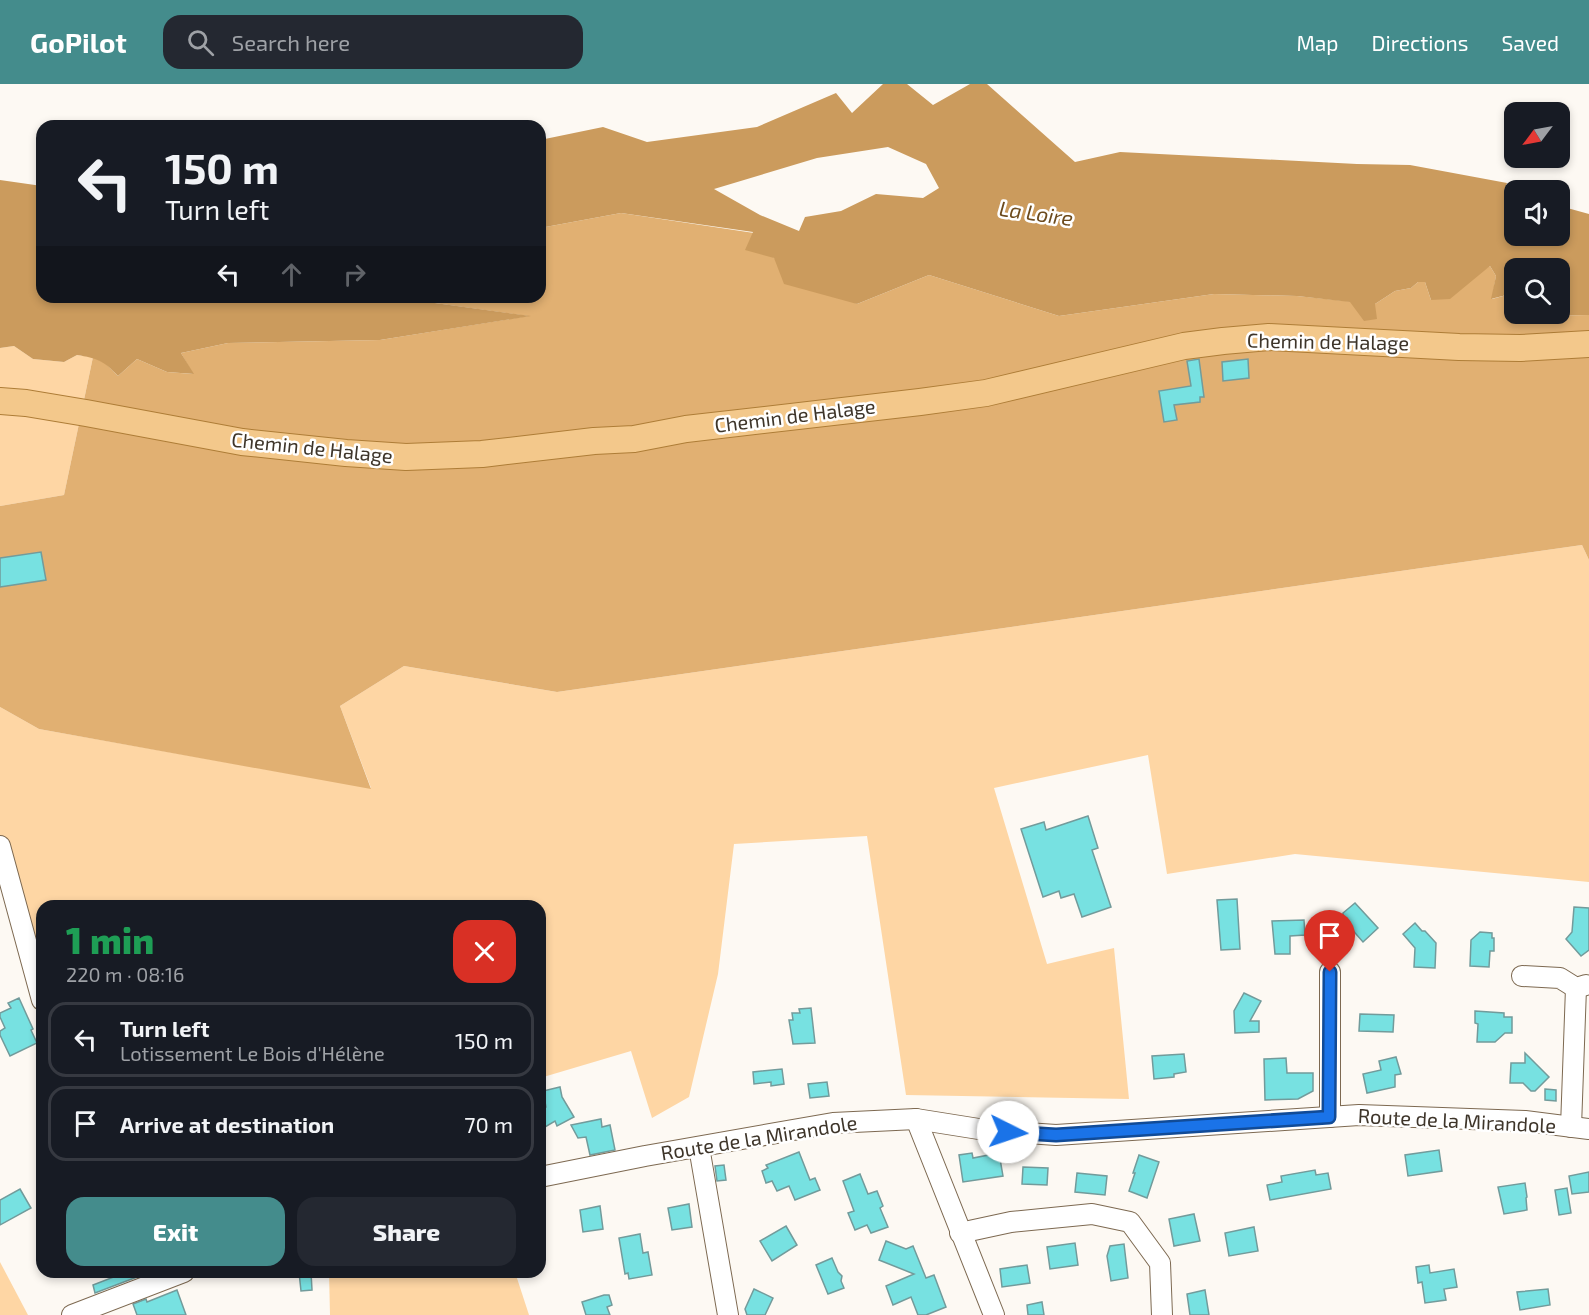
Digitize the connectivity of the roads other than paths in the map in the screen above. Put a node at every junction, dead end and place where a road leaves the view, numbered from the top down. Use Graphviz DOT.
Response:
graph roads {
  1 [pos="1589,344"];
  2 [pos="0,401"];
  3 [pos="0,846"];
  4 [pos="1330,972"];
  5 [pos="1522,976"];
  6 [pos="36,978"];
  7 [pos="1582,986"];
  8 [pos="1329,1117"];
  9 [pos="916,1119"];
  10 [pos="1580,1128"];
  11 [pos="699,1147"];
  12 [pos="546,1176"];
  13 [pos="960,1233"];
  14 [pos="168,1278"];
  15 [pos="988,1313"];
  16 [pos="72,1315"];
  17 [pos="728,1315"];
  18 [pos="1162,1315"];
  1 -- 2 [label="main road, Chemin de Halage"];
  3 -- 6 [label="street"];
  4 -- 8 [label="street"];
  5 -- 7 [label="street"];
  7 -- 10 [label="street"];
  8 -- 9 [label="street, Route de la Mirandole"];
  8 -- 10 [label="street, Route de la Mirandole"];
  9 -- 11 [label="street, Route de la Mirandole"];
  9 -- 13 [label="street"];
  11 -- 12 [label="street, Route de la Mirandole"];
  11 -- 17 [label="street"];
  13 -- 15 [label="street"];
  13 -- 18 [label="street"];
  14 -- 16 [label="street"];
}
